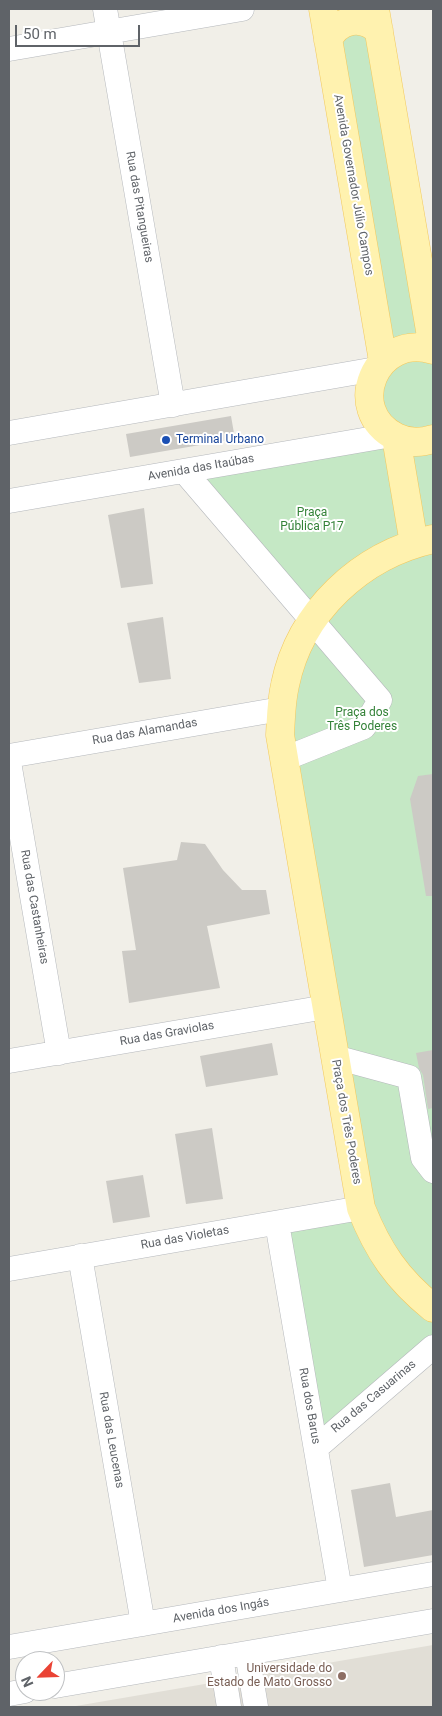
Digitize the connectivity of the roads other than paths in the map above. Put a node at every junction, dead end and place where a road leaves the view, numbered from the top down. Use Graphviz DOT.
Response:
graph roads {
  1 [pos="105,9"];
  2 [pos="242,9"];
  3 [pos="323,9"];
  4 [pos="377,20"];
  5 [pos="109,32"];
  6 [pos="328,40"];
  7 [pos="9,49"];
  8 [pos="433,349"];
  9 [pos="380,365"];
  10 [pos="173,405"];
  11 [pos="9,433"];
  12 [pos="394,436"];
  13 [pos="433,439"];
  14 [pos="184,471"];
  15 [pos="9,501"];
  16 [pos="424,541"];
  17 [pos="312,621"];
  18 [pos="281,709"];
  19 [pos="9,756"];
  20 [pos="284,759"];
  21 [pos="9,762"];
  22 [pos="326,1007"];
  23 [pos="59,1052"];
  24 [pos="335,1057"];
  25 [pos="9,1061"];
  26 [pos="433,1171"];
  27 [pos="361,1208"];
  28 [pos="277,1222"];
  29 [pos="80,1256"];
  30 [pos="9,1268"];
  31 [pos="433,1308"];
  32 [pos="433,1348"];
  33 [pos="316,1448"];
  34 [pos="433,1574"];
  35 [pos="340,1590"];
  36 [pos="433,1621"];
  37 [pos="143,1624"];
  38 [pos="9,1647"];
  39 [pos="247,1653"];
  40 [pos="221,1657"];
  41 [pos="65,1684"];
  42 [pos="229,1707"];
  43 [pos="256,1707"];
  1 -- 5 [label="street, Rua das Pitangueiras"];
  2 -- 5 [label="street"];
  3 -- 6 [label="main road, Avenida Governador Júlio Campos"];
  4 -- 6 [label="main road"];
  4 -- 8 [label="main road"];
  5 -- 7 [label="street"];
  5 -- 10 [label="street, Rua das Pitangueiras"];
  6 -- 9 [label="main road, Avenida Governador Júlio Campos"];
  8 -- 9 [label="main road"];
  9 -- 10 [label="street"];
  9 -- 12 [label="main road, Avenida Governador Júlio Campos"];
  10 -- 11 [label="street"];
  12 -- 13 [label="main road"];
  12 -- 14 [label="street, Avenida das Itaúbas"];
  12 -- 16 [label="main road"];
  14 -- 15 [label="street, Avenida das Itaúbas"];
  14 -- 17 [label="street"];
  16 -- 17 [label="main road, Praça dos Três Poderes"];
  17 -- 18 [label="main road, Praça dos Três Poderes"];
  17 -- 20 [label="street"];
  18 -- 19 [label="street, Rua das Alamandas"];
  18 -- 20 [label="main road, Praça dos Três Poderes"];
  20 -- 22 [label="main road, Praça dos Três Poderes"];
  21 -- 23 [label="street, Rua das Castanheiras"];
  22 -- 23 [label="street, Rua das Graviolas"];
  22 -- 24 [label="main road, Praça dos Três Poderes"];
  23 -- 25 [label="street, Rua das Graviolas"];
  24 -- 26 [label="street"];
  24 -- 27 [label="main road, Praça dos Três Poderes"];
  27 -- 28 [label="street, Rua das Violetas"];
  27 -- 31 [label="main road, Praça dos Três Poderes"];
  28 -- 29 [label="street, Rua das Violetas"];
  28 -- 33 [label="street, Rua dos Barus"];
  29 -- 30 [label="street, Rua das Violetas"];
  29 -- 37 [label="street, Rua das Leucenas"];
  32 -- 33 [label="street, Rua das Casuarinas"];
  33 -- 35 [label="street, Rua dos Barus"];
  34 -- 35 [label="street, Avenida dos Ingás"];
  35 -- 37 [label="street, Avenida dos Ingás"];
  36 -- 39 [label="street"];
  37 -- 38 [label="street, Avenida dos Ingás"];
  39 -- 40 [label="street"];
  39 -- 43 [label="street"];
  40 -- 41 [label="street"];
  40 -- 42 [label="street"];
}
